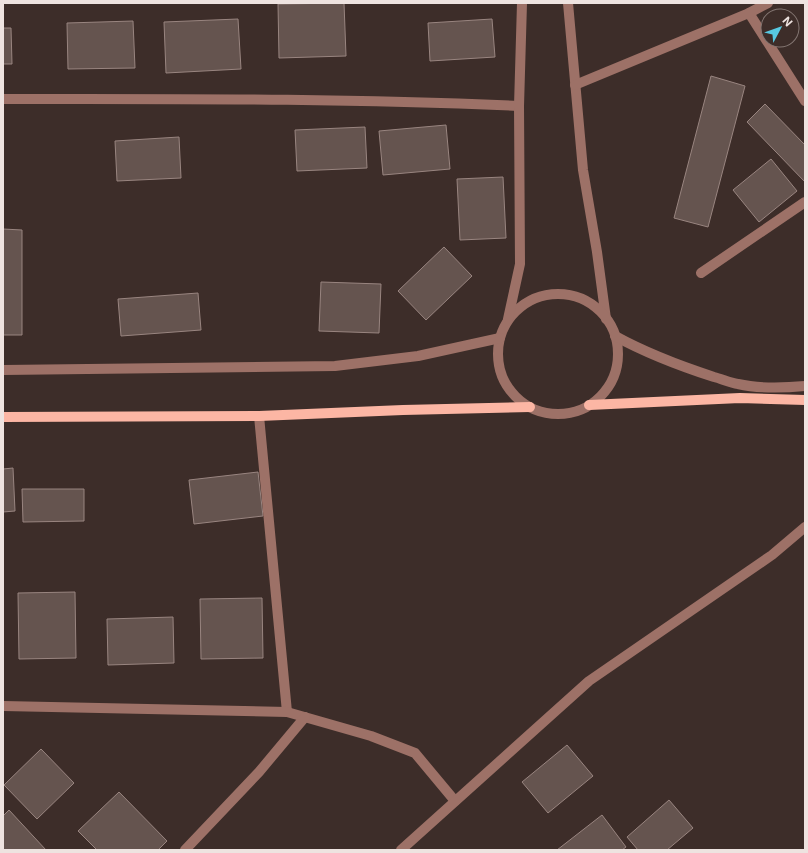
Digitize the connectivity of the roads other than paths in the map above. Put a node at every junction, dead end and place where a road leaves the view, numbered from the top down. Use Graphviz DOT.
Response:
graph roads {
  1 [pos="522,3"];
  2 [pos="568,3"];
  3 [pos="768,3"];
  4 [pos="749,13"];
  5 [pos="575,85"];
  6 [pos="3,99"];
  7 [pos="805,101"];
  8 [pos="519,106"];
  9 [pos="805,202"];
  10 [pos="701,273"];
  11 [pos="508,319"];
  12 [pos="606,319"];
  13 [pos="615,336"];
  14 [pos="500,338"];
  15 [pos="3,370"];
  16 [pos="805,386"];
  17 [pos="805,400"];
  18 [pos="589,406"];
  19 [pos="530,407"];
  20 [pos="259,416"];
  21 [pos="3,417"];
  22 [pos="805,527"];
  23 [pos="3,706"];
  24 [pos="287,712"];
  25 [pos="305,717"];
  26 [pos="455,801"];
  27 [pos="185,850"];
  28 [pos="401,850"];
  1 -- 8 [label="street"];
  2 -- 5 [label="street"];
  3 -- 4 [label="street"];
  4 -- 5 [label="street"];
  4 -- 7 [label="street"];
  5 -- 12 [label="street"];
  6 -- 8 [label="street"];
  8 -- 11 [label="street"];
  9 -- 10 [label="street"];
  11 -- 12 [label="street"];
  11 -- 14 [label="street"];
  12 -- 13 [label="street"];
  13 -- 16 [label="street"];
  13 -- 18 [label="street"];
  14 -- 15 [label="street"];
  14 -- 19 [label="street"];
  17 -- 18 [label="main road"];
  18 -- 19 [label="street"];
  19 -- 20 [label="main road"];
  20 -- 21 [label="main road"];
  20 -- 24 [label="street"];
  22 -- 26 [label="street"];
  23 -- 24 [label="street"];
  24 -- 25 [label="street"];
  25 -- 26 [label="street"];
  25 -- 27 [label="street"];
  26 -- 28 [label="street"];
}
